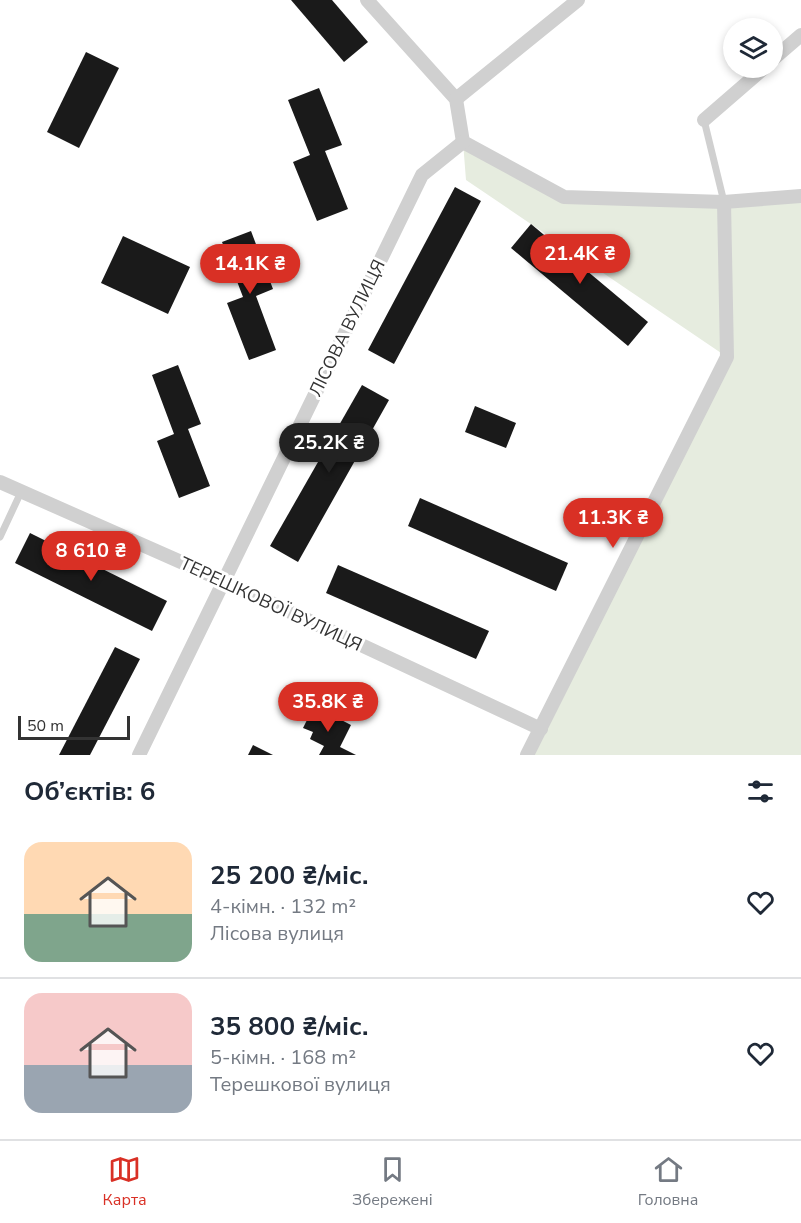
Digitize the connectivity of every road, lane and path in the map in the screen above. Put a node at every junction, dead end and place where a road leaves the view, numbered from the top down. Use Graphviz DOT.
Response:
graph roads {
  1 [pos="578,0"];
  2 [pos="370,1"];
  3 [pos="801,35"];
  4 [pos="783,51"];
  5 [pos="752,78"];
  6 [pos="456,99"];
  7 [pos="704,120"];
  8 [pos="463,142"];
  9 [pos="801,196"];
  10 [pos="724,202"];
  11 [pos="0,482"];
  12 [pos="21,492"];
  13 [pos="0,537"];
  14 [pos="224,581"];
  15 [pos="541,729"];
  16 [pos="139,755"];
  17 [pos="527,755"];
  1 -- 6 [label="street"];
  2 -- 6 [label="street"];
  3 -- 4 [label="street"];
  5 -- 7 [label="street"];
  6 -- 8 [label="street"];
  7 -- 10 [label="lane"];
  8 -- 10 [label="street"];
  8 -- 14 [label="street, ЛІСОВА ВУЛИЦЯ"];
  9 -- 10 [label="street"];
  10 -- 15 [label="street"];
  11 -- 12 [label="street, ТЕРЕШКОВОЇ ВУЛИЦЯ"];
  12 -- 13 [label="lane"];
  12 -- 14 [label="street, ТЕРЕШКОВОЇ ВУЛИЦЯ"];
  14 -- 15 [label="street, ТЕРЕШКОВОЇ ВУЛИЦЯ"];
  14 -- 16 [label="street, ЛІСОВА ВУЛИЦЯ"];
  15 -- 17 [label="street"];
}
